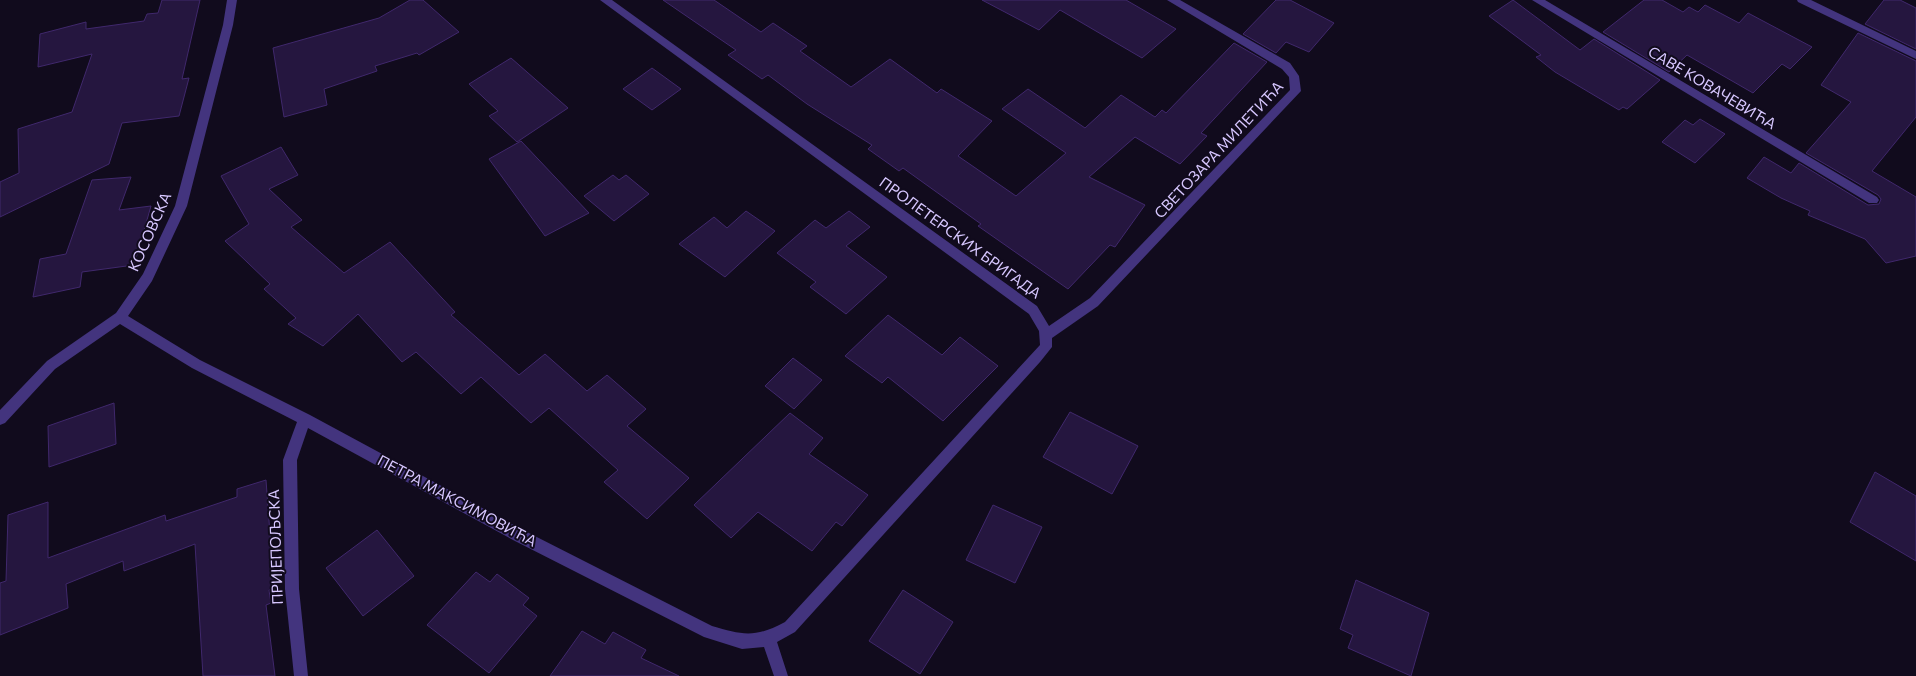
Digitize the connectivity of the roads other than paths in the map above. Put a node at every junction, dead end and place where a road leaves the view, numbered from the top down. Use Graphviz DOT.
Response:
graph roads {
  1 [pos="232,0"];
  2 [pos="605,0"];
  3 [pos="1172,0"];
  4 [pos="1537,0"];
  5 [pos="1802,0"];
  6 [pos="1916,55"];
  7 [pos="1872,200"];
  8 [pos="120,317"];
  9 [pos="1046,335"];
  10 [pos="0,419"];
  11 [pos="305,420"];
  12 [pos="769,640"];
  13 [pos="301,676"];
  14 [pos="781,676"];
  1 -- 8 [label="street, КОСОВСКА"];
  2 -- 9 [label="street, ПРОЛЕТЕРСКИХ БРИГАДА"];
  3 -- 9 [label="street, СВЕТОЗАРА МИЛЕТИЋА"];
  4 -- 7 [label="street, САВЕ КОВАЧЕВИЋА"];
  5 -- 6 [label="street"];
  8 -- 10 [label="street, КОСОВСКА"];
  8 -- 11 [label="street, ПЕТРА МАКСИМОВИЋА"];
  9 -- 12 [label="street"];
  11 -- 12 [label="street, ПЕТРА МАКСИМОВИЋА"];
  11 -- 13 [label="street, ПРИЈЕПОЉСКА"];
  12 -- 14 [label="street"];
}
